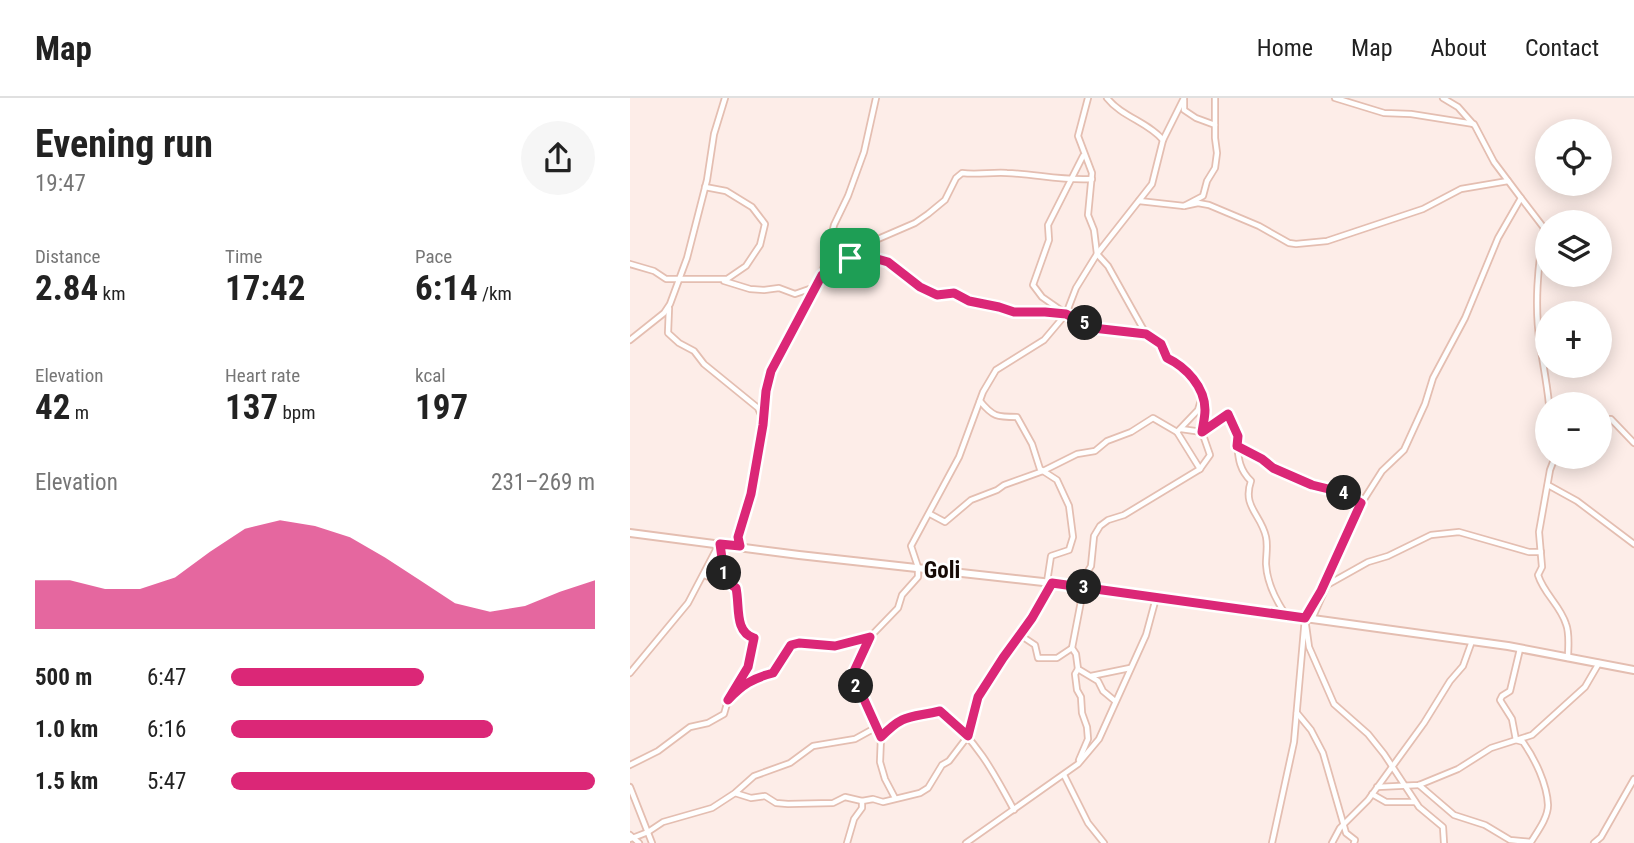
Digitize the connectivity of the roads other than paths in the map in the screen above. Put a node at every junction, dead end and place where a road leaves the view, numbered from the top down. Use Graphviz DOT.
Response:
graph roads {
  1 [pos="725,98"];
  2 [pos="876,98"];
  3 [pos="1088,98"];
  4 [pos="1107,98"];
  5 [pos="1184,98"];
  6 [pos="1215,98"];
  7 [pos="1335,98"];
  8 [pos="1443,98"];
  9 [pos="1474,124"];
  10 [pos="1215,125"];
  11 [pos="1163,140"];
  12 [pos="1084,155"];
  13 [pos="1071,179"];
  14 [pos="1092,179"];
  15 [pos="1508,181"];
  16 [pos="705,187"];
  17 [pos="1521,198"];
  18 [pos="1139,201"];
  19 [pos="1184,206"];
  20 [pos="1097,254"];
  21 [pos="850,258"];
  22 [pos="630,264"];
  23 [pos="822,275"];
  24 [pos="678,280"];
  25 [pos="720,280"];
  26 [pos="815,287"];
  27 [pos="669,307"];
  28 [pos="1066,314"];
  29 [pos="1146,334"];
  30 [pos="630,340"];
  31 [pos="1547,392"];
  32 [pos="1202,397"];
  33 [pos="980,400"];
  34 [pos="764,419"];
  35 [pos="1612,420"];
  36 [pos="1179,431"];
  37 [pos="1202,432"];
  38 [pos="1634,443"];
  39 [pos="1237,446"];
  40 [pos="1200,469"];
  41 [pos="1552,469"];
  42 [pos="1043,471"];
  43 [pos="1548,485"];
  44 [pos="1361,503"];
  45 [pos="930,514"];
  46 [pos="630,533"];
  47 [pos="720,544"];
  48 [pos="1634,544"];
  49 [pos="740,546"];
  50 [pos="1541,552"];
  51 [pos="918,567"];
  52 [pos="704,575"];
  53 [pos="725,580"];
  54 [pos="1050,582"];
  55 [pos="1083,587"];
  56 [pos="1156,598"];
  57 [pos="1286,615"];
  58 [pos="1309,618"];
  59 [pos="1020,635"];
  60 [pos="870,637"];
  61 [pos="1472,641"];
  62 [pos="1072,648"];
  63 [pos="1520,649"];
  64 [pos="1568,658"];
  65 [pos="1599,663"];
  66 [pos="1130,668"];
  67 [pos="1079,669"];
  68 [pos="1634,670"];
  69 [pos="630,673"];
  70 [pos="1090,676"];
  71 [pos="728,700"];
  72 [pos="1115,701"];
  73 [pos="1297,713"];
  74 [pos="875,728"];
  75 [pos="968,736"];
  76 [pos="881,737"];
  77 [pos="1516,740"];
  78 [pos="1077,764"];
  79 [pos="630,765"];
  80 [pos="1391,767"];
  81 [pos="1064,775"];
  82 [pos="1634,779"];
  83 [pos="1419,785"];
  84 [pos="1403,786"];
  85 [pos="630,787"];
  86 [pos="1377,787"];
  87 [pos="735,793"];
  88 [pos="1372,794"];
  89 [pos="895,798"];
  90 [pos="862,801"];
  91 [pos="1415,802"];
  92 [pos="1014,810"];
  93 [pos="1343,825"];
  94 [pos="648,832"];
  95 [pos="631,837"];
  96 [pos="1273,842"];
  97 [pos="1533,842"];
  98 [pos="639,843"];
  99 [pos="652,843"];
  100 [pos="847,843"];
  101 [pos="966,843"];
  102 [pos="1104,843"];
  103 [pos="1332,843"];
  104 [pos="1354,843"];
  105 [pos="1444,843"];
  106 [pos="1594,843"];
  1 -- 16 [label="street"];
  2 -- 23 [label="street"];
  3 -- 12 [label="street"];
  4 -- 11 [label="street"];
  5 -- 10 [label="street"];
  5 -- 11 [label="street"];
  6 -- 10 [label="street"];
  7 -- 9 [label="street"];
  8 -- 9 [label="street"];
  9 -- 15 [label="street"];
  10 -- 19 [label="street"];
  11 -- 18 [label="street"];
  12 -- 13 [label="street"];
  12 -- 14 [label="street"];
  13 -- 14 [label="street"];
  13 -- 21 [label="street"];
  13 -- 28 [label="street"];
  14 -- 20 [label="street"];
  15 -- 17 [label="street"];
  15 -- 19 [label="street"];
  16 -- 24 [label="street"];
  16 -- 25 [label="street"];
  17 -- 31 [label="street"];
  17 -- 44 [label="street"];
  18 -- 19 [label="street"];
  18 -- 20 [label="street"];
  20 -- 28 [label="street"];
  20 -- 29 [label="street"];
  21 -- 23 [label="street"];
  21 -- 28 [label="street"];
  22 -- 24 [label="street"];
  23 -- 26 [label="street"];
  24 -- 25 [label="street"];
  24 -- 27 [label="street"];
  25 -- 26 [label="street"];
  26 -- 34 [label="street"];
  27 -- 30 [label="street"];
  27 -- 34 [label="street"];
  28 -- 29 [label="street"];
  28 -- 33 [label="street"];
  29 -- 32 [label="street"];
  32 -- 36 [label="street"];
  32 -- 37 [label="street"];
  33 -- 42 [label="street"];
  33 -- 45 [label="street"];
  34 -- 49 [label="street"];
  35 -- 38 [label="street"];
  36 -- 37 [label="street"];
  36 -- 40 [label="street"];
  36 -- 42 [label="street"];
  37 -- 39 [label="street"];
  37 -- 40 [label="street"];
  39 -- 44 [label="street"];
  39 -- 57 [label="street"];
  40 -- 55 [label="street"];
  41 -- 43 [label="street"];
  42 -- 45 [label="street"];
  42 -- 54 [label="street"];
  43 -- 48 [label="street"];
  43 -- 50 [label="street"];
  44 -- 58 [label="street"];
  45 -- 51 [label="street"];
  46 -- 47 [label="main road"];
  47 -- 49 [label="main road"];
  47 -- 52 [label="street"];
  47 -- 53 [label="street"];
  49 -- 51 [label="main road"];
  50 -- 58 [label="street"];
  50 -- 64 [label="street"];
  51 -- 54 [label="main road"];
  51 -- 60 [label="street"];
  52 -- 53 [label="street"];
  52 -- 69 [label="street"];
  53 -- 71 [label="street"];
  54 -- 55 [label="main road"];
  54 -- 59 [label="street"];
  55 -- 56 [label="main road"];
  55 -- 62 [label="street"];
  56 -- 57 [label="main road"];
  56 -- 66 [label="street"];
  57 -- 58 [label="main road"];
  58 -- 61 [label="main road"];
  58 -- 73 [label="street"];
  58 -- 80 [label="street"];
  59 -- 62 [label="street"];
  59 -- 75 [label="street"];
  60 -- 71 [label="street"];
  60 -- 74 [label="street"];
  61 -- 63 [label="main road"];
  61 -- 80 [label="street"];
  62 -- 67 [label="street"];
  63 -- 64 [label="main road"];
  63 -- 77 [label="street"];
  64 -- 65 [label="main road"];
  65 -- 68 [label="main road"];
  65 -- 77 [label="street"];
  66 -- 70 [label="street"];
  66 -- 72 [label="street"];
  67 -- 70 [label="street"];
  67 -- 78 [label="street"];
  70 -- 72 [label="street"];
  71 -- 79 [label="street"];
  72 -- 78 [label="street"];
  73 -- 93 [label="street"];
  73 -- 96 [label="street"];
  74 -- 76 [label="street"];
  74 -- 87 [label="street"];
  75 -- 76 [label="street"];
  75 -- 89 [label="street"];
  75 -- 92 [label="street"];
  76 -- 89 [label="street"];
  77 -- 83 [label="street"];
  77 -- 97 [label="street"];
  78 -- 81 [label="street"];
  80 -- 84 [label="street"];
  80 -- 86 [label="street"];
  81 -- 92 [label="street"];
  81 -- 102 [label="street"];
  82 -- 106 [label="street"];
  83 -- 84 [label="street"];
  83 -- 97 [label="street"];
  84 -- 86 [label="street"];
  84 -- 91 [label="street"];
  85 -- 94 [label="street"];
  86 -- 88 [label="street"];
  87 -- 90 [label="street"];
  87 -- 94 [label="street"];
  88 -- 91 [label="street"];
  88 -- 93 [label="street"];
  89 -- 90 [label="street"];
  90 -- 100 [label="street"];
  91 -- 105 [label="street"];
  92 -- 101 [label="street"];
  93 -- 103 [label="street"];
  93 -- 104 [label="street"];
  94 -- 95 [label="street"];
  94 -- 99 [label="street"];
  95 -- 98 [label="street"];
}
